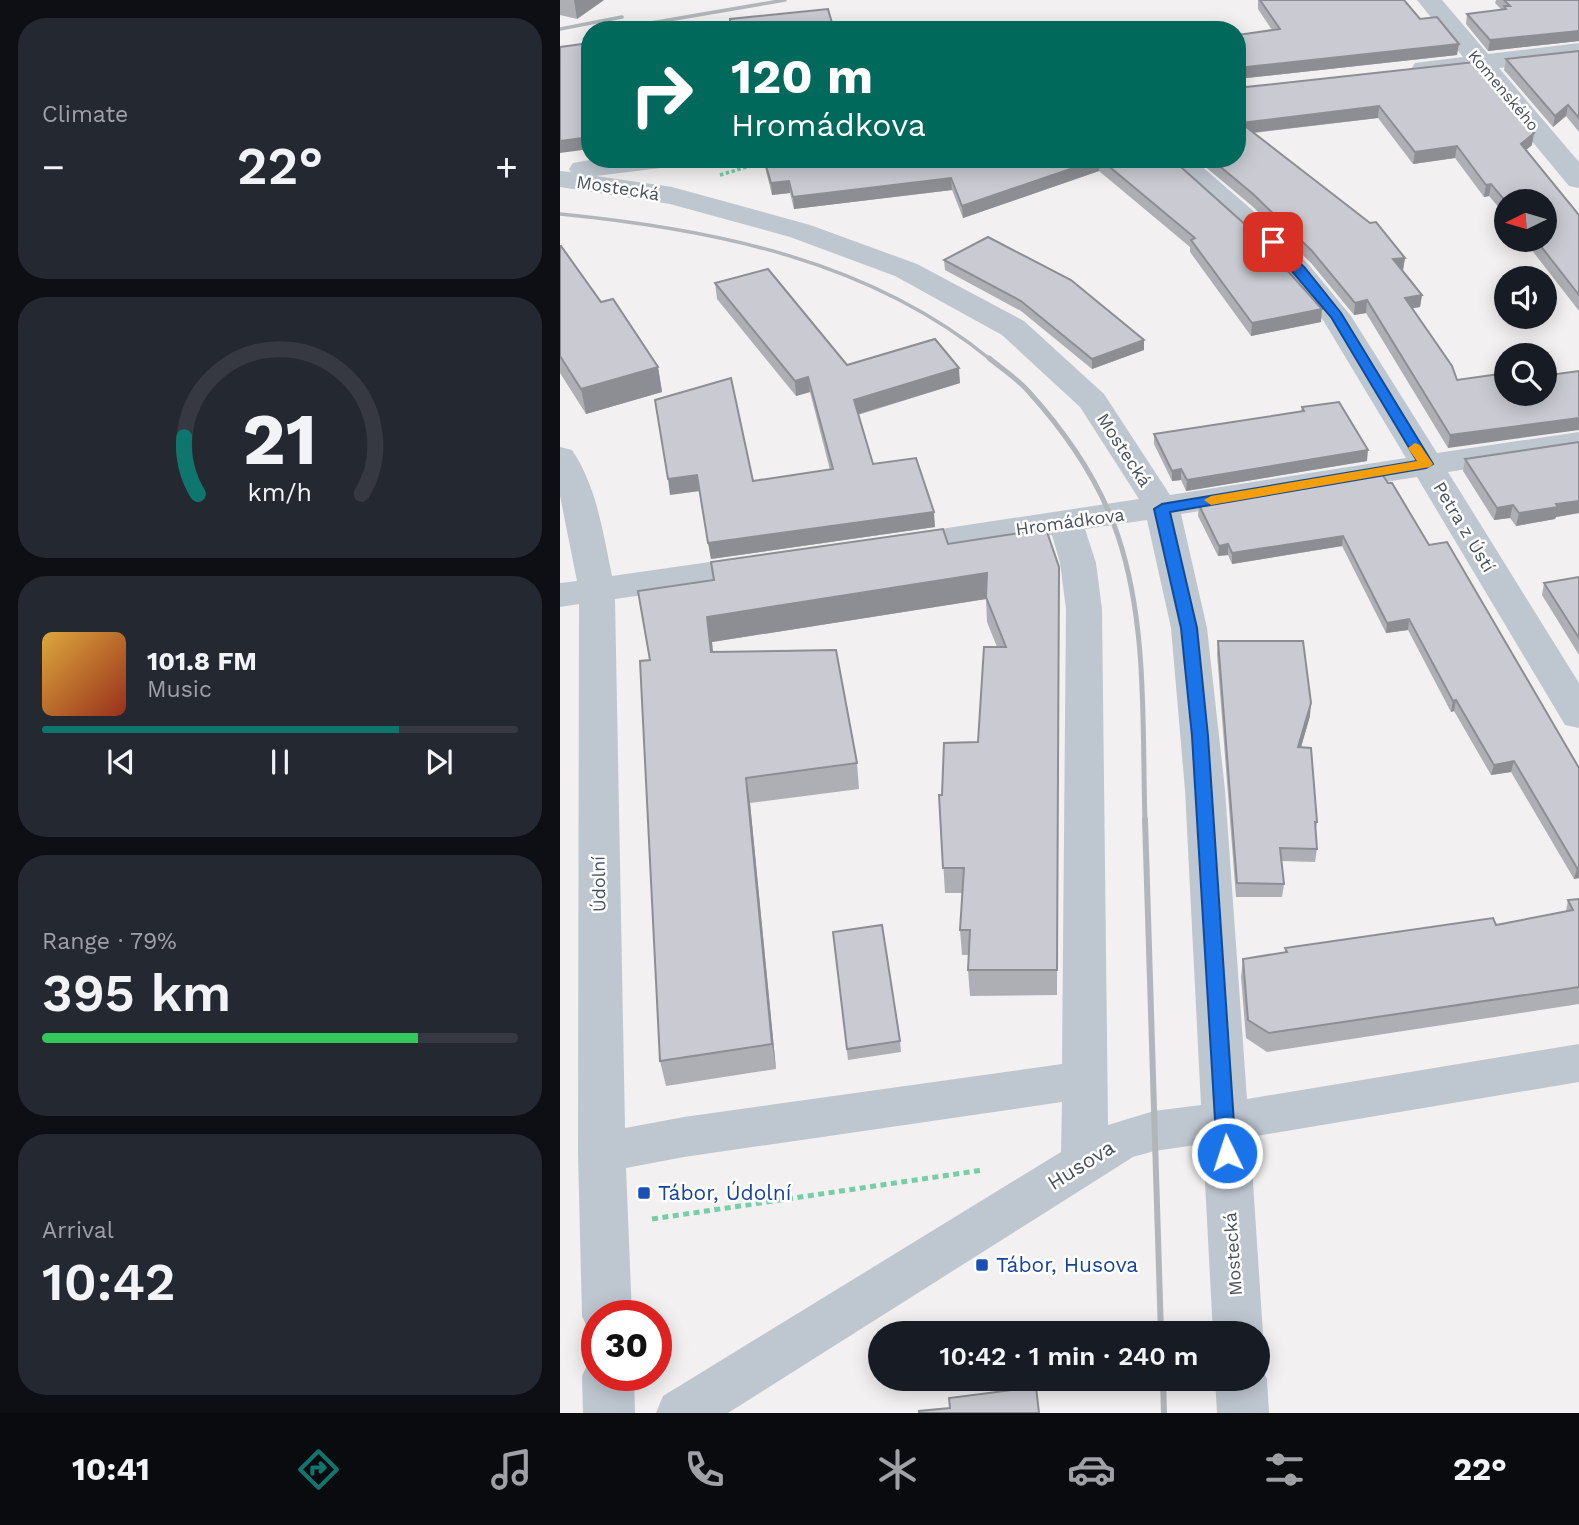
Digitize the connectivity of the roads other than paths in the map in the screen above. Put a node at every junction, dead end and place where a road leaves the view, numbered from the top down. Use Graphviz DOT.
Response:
graph roads {
  1 [pos="1429,0"];
  2 [pos="1579,51"];
  3 [pos="1481,62"];
  4 [pos="1400,72"];
  5 [pos="587,168"];
  6 [pos="1186,168"];
  7 [pos="560,171"];
  8 [pos="560,179"];
  9 [pos="1579,180"];
  10 [pos="1579,442"];
  11 [pos="560,457"];
  12 [pos="1426,464"];
  13 [pos="1162,509"];
  14 [pos="1066,523"];
  15 [pos="859,552"];
  16 [pos="804,560"];
  17 [pos="597,590"];
  18 [pos="560,595"];
  19 [pos="1579,715"];
  20 [pos="1579,1063"];
  21 [pos="1086,1082"];
  22 [pos="1224,1122"];
  23 [pos="602,1153"];
  24 [pos="1086,1161"];
  25 [pos="607,1300"];
  26 [pos="1237,1321"];
  27 [pos="608,1391"];
  28 [pos="1242,1391"];
  29 [pos="609,1413"];
  30 [pos="681,1413"];
  31 [pos="1243,1413"];
  1 -- 3 [label="street, Komenského"];
  2 -- 3 [label="street"];
  3 -- 4 [label="street"];
  3 -- 9 [label="street, Komenského"];
  5 -- 7 [label="street"];
  6 -- 12 [label="street, Petra z Ústí"];
  8 -- 13 [label="street, Mostecká"];
  10 -- 12 [label="street, Hromádkova"];
  11 -- 17 [label="street, Údolní"];
  12 -- 13 [label="street, Hromádkova"];
  12 -- 19 [label="street, Petra z Ústí"];
  13 -- 14 [label="street, Hromádkova"];
  13 -- 22 [label="street, Mostecká"];
  14 -- 15 [label="street, Hromádkova"];
  14 -- 21 [label="street"];
  16 -- 17 [label="street"];
  17 -- 18 [label="street"];
  17 -- 23 [label="street, Údolní"];
  20 -- 22 [label="street, Husova"];
  21 -- 23 [label="street"];
  21 -- 24 [label="street"];
  22 -- 24 [label="street, Husova"];
  22 -- 26 [label="street, Mostecká"];
  23 -- 25 [label="street, Údolní"];
  24 -- 30 [label="street, Husova"];
  27 -- 29 [label="street"];
  28 -- 31 [label="street"];
}
